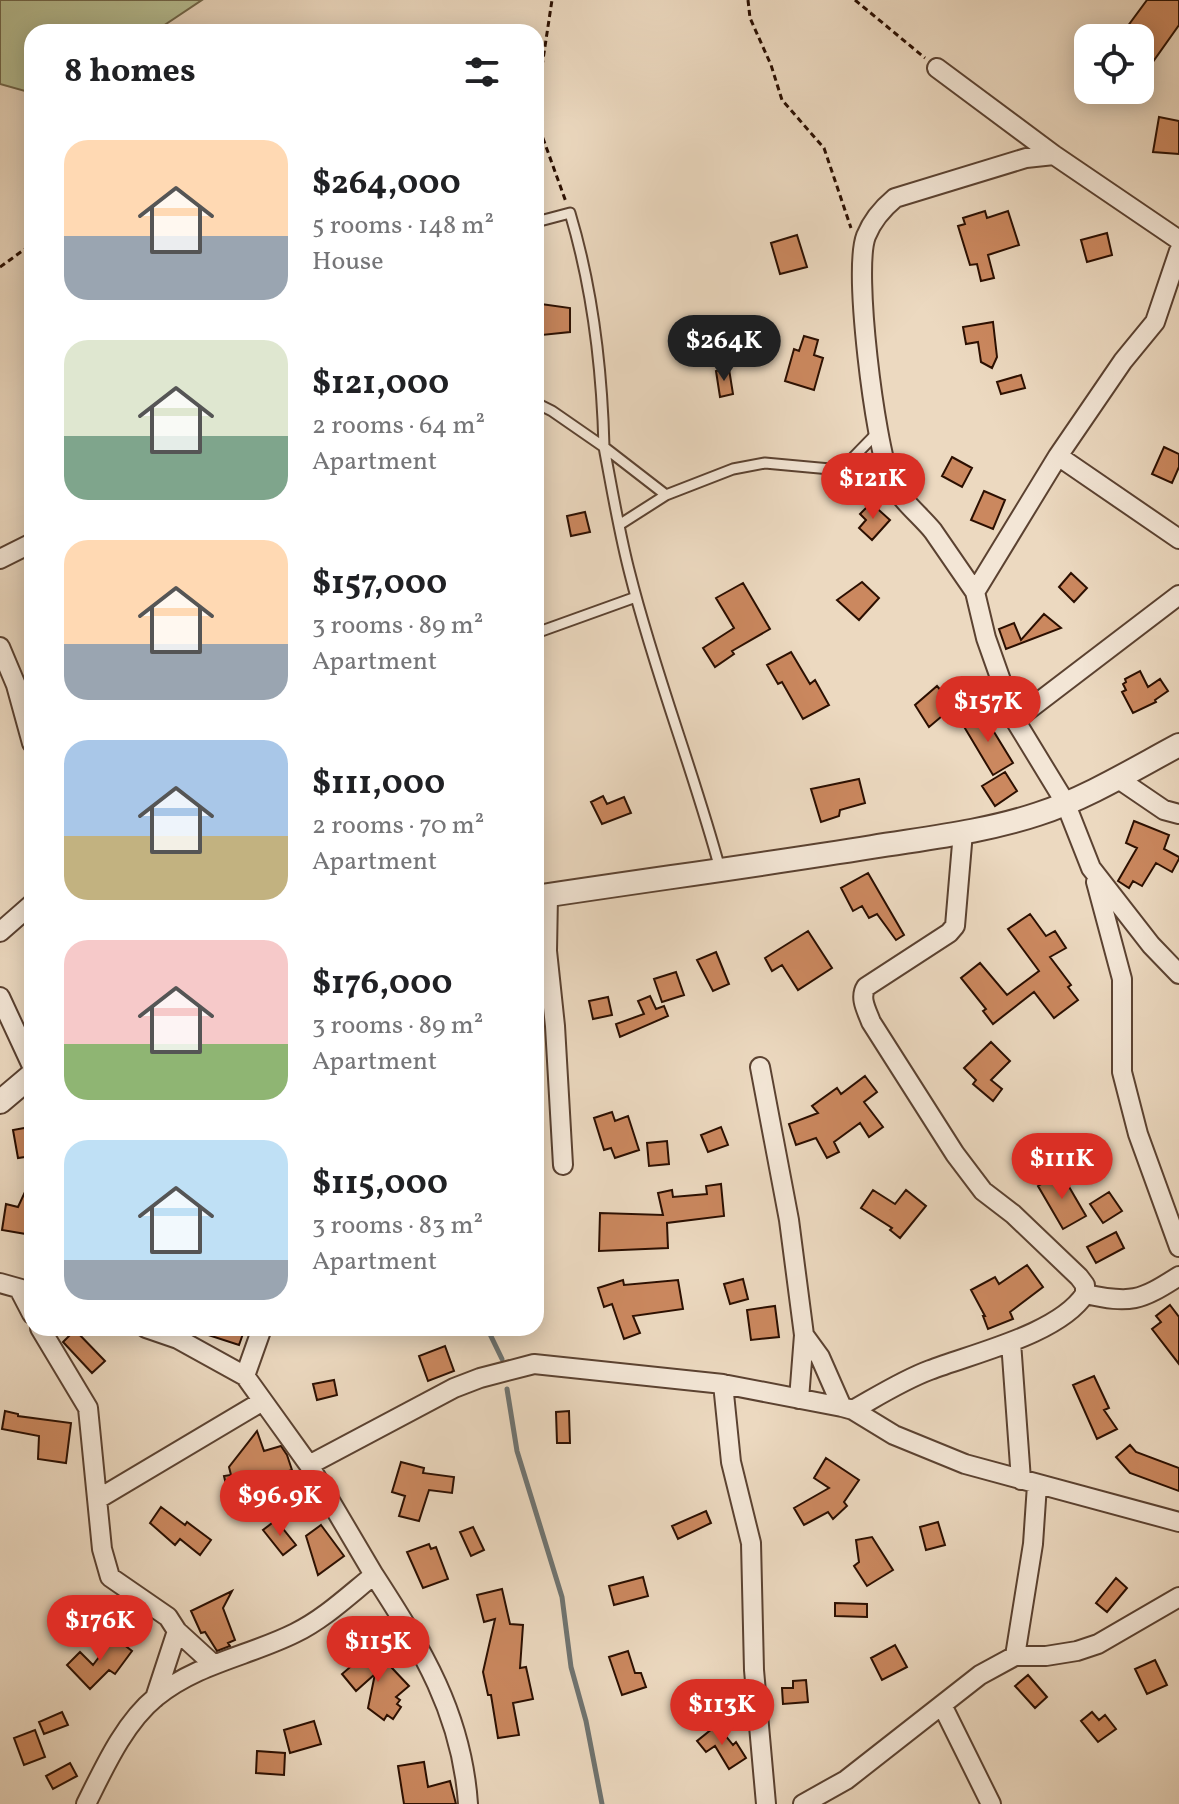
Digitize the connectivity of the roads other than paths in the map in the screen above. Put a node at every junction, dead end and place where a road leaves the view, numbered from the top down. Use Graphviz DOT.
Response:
graph roads {
  1 [pos="937,68"];
  2 [pos="1054,155"];
  3 [pos="544,220"];
  4 [pos="1179,240"];
  5 [pos="1179,251"];
  6 [pos="544,407"];
  7 [pos="877,433"];
  8 [pos="604,447"];
  9 [pos="1058,456"];
  10 [pos="841,470"];
  11 [pos="891,483"];
  12 [pos="666,495"];
  13 [pos="619,525"];
  14 [pos="1179,539"];
  15 [pos="24,547"];
  16 [pos="0,559"];
  17 [pos="975,592"];
  18 [pos="1179,595"];
  19 [pos="636,597"];
  20 [pos="544,630"];
  21 [pos="0,647"];
  22 [pos="24,683"];
  23 [pos="1015,720"];
  24 [pos="1179,745"];
  25 [pos="1117,778"];
  26 [pos="1065,802"];
  27 [pos="1179,814"];
  28 [pos="963,832"];
  29 [pos="1091,868"];
  30 [pos="721,872"];
  31 [pos="544,896"];
  32 [pos="24,911"];
  33 [pos="544,918"];
  34 [pos="0,932"];
  35 [pos="1179,974"];
  36 [pos="0,997"];
  37 [pos="24,1049"];
  38 [pos="760,1067"];
  39 [pos="24,1082"];
  40 [pos="0,1102"];
  41 [pos="563,1165"];
  42 [pos="1179,1247"];
  43 [pos="1179,1276"];
  44 [pos="0,1283"];
  45 [pos="24,1290"];
  46 [pos="1085,1294"];
  47 [pos="804,1335"];
  48 [pos="45,1336"];
  49 [pos="165,1336"];
  50 [pos="259,1336"];
  51 [pos="1011,1342"];
  52 [pos="245,1376"];
  53 [pos="723,1384"];
  54 [pos="799,1399"];
  55 [pos="261,1402"];
  56 [pos="848,1409"];
  57 [pos="309,1465"];
  58 [pos="1029,1482"];
  59 [pos="98,1499"];
  60 [pos="1179,1522"];
  61 [pos="374,1575"];
  62 [pos="1179,1597"];
  63 [pos="177,1631"];
  64 [pos="1015,1656"];
  65 [pos="212,1663"];
  66 [pos="155,1698"];
  67 [pos="942,1705"];
  68 [pos="86,1804"];
  69 [pos="468,1804"];
  70 [pos="766,1804"];
  71 [pos="803,1804"];
  72 [pos="991,1804"];
  1 -- 2 [label="street"];
  2 -- 4 [label="street"];
  2 -- 7 [label="street"];
  3 -- 8 [label="lane"];
  5 -- 9 [label="street"];
  6 -- 8 [label="lane"];
  7 -- 10 [label="lane"];
  7 -- 11 [label="street"];
  8 -- 12 [label="lane"];
  8 -- 13 [label="lane"];
  9 -- 14 [label="street"];
  9 -- 17 [label="street"];
  10 -- 11 [label="lane"];
  10 -- 12 [label="lane"];
  11 -- 17 [label="street"];
  12 -- 13 [label="lane"];
  13 -- 19 [label="lane"];
  15 -- 16 [label="street"];
  17 -- 23 [label="street"];
  18 -- 23 [label="street"];
  19 -- 20 [label="lane"];
  19 -- 30 [label="lane"];
  21 -- 22 [label="street"];
  23 -- 26 [label="street"];
  24 -- 25 [label="street"];
  25 -- 26 [label="street"];
  25 -- 27 [label="street"];
  26 -- 28 [label="street"];
  26 -- 29 [label="street"];
  28 -- 30 [label="street"];
  28 -- 46 [label="street"];
  29 -- 35 [label="street"];
  29 -- 42 [label="street"];
  30 -- 31 [label="street"];
  32 -- 34 [label="street"];
  33 -- 41 [label="street"];
  36 -- 37 [label="street"];
  38 -- 47 [label="street"];
  39 -- 40 [label="street"];
  43 -- 46 [label="street"];
  44 -- 45 [label="street"];
  46 -- 51 [label="street"];
  47 -- 54 [label="street"];
  47 -- 56 [label="street"];
  48 -- 59 [label="street"];
  49 -- 52 [label="street"];
  50 -- 52 [label="street"];
  51 -- 56 [label="street"];
  51 -- 58 [label="street"];
  52 -- 55 [label="street"];
  53 -- 54 [label="street"];
  53 -- 57 [label="street"];
  53 -- 70 [label="street"];
  54 -- 56 [label="street"];
  55 -- 57 [label="street"];
  55 -- 59 [label="street"];
  56 -- 58 [label="street"];
  57 -- 61 [label="street"];
  58 -- 60 [label="street"];
  58 -- 64 [label="street"];
  59 -- 63 [label="street"];
  61 -- 65 [label="street"];
  61 -- 69 [label="street"];
  62 -- 64 [label="street"];
  63 -- 65 [label="street"];
  63 -- 66 [label="street"];
  64 -- 67 [label="street"];
  65 -- 66 [label="street"];
  66 -- 68 [label="street"];
  67 -- 71 [label="street"];
  67 -- 72 [label="street"];
}
